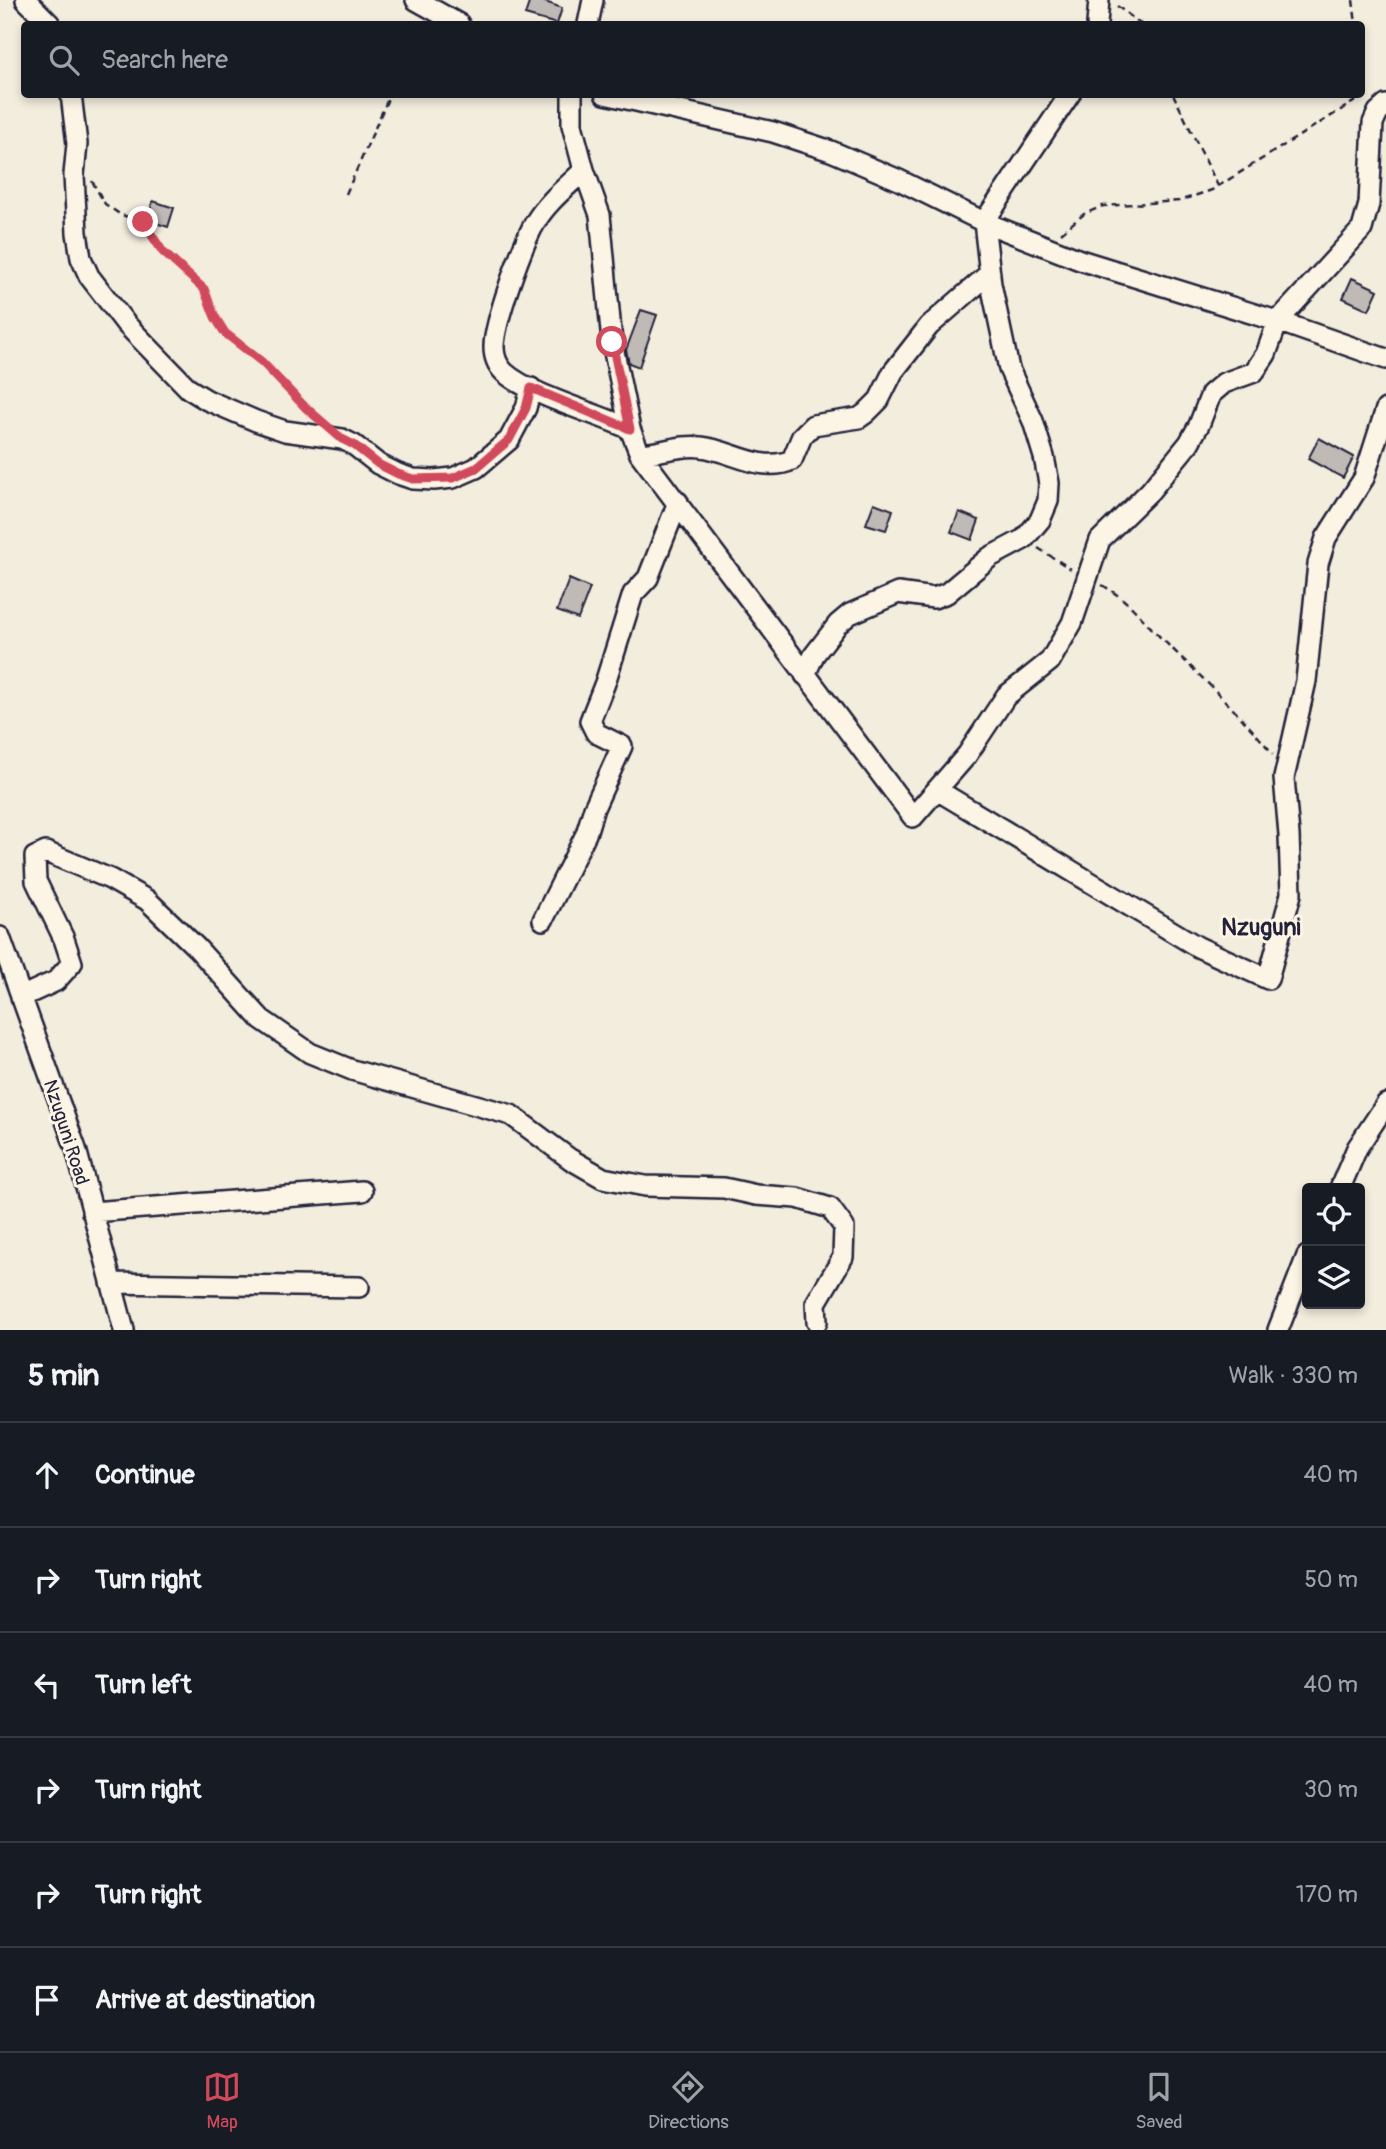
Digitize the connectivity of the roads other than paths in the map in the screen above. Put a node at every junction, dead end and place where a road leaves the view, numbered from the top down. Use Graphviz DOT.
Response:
graph roads {
  1 [pos="26,0"];
  2 [pos="416,0"];
  3 [pos="593,0"];
  4 [pos="1099,0"];
  5 [pos="47,21"];
  6 [pos="454,21"];
  7 [pos="589,21"];
  8 [pos="1097,21"];
  9 [pos="71,98"];
  10 [pos="572,98"];
  11 [pos="624,98"];
  12 [pos="1067,98"];
  13 [pos="1386,105"];
  14 [pos="584,170"];
  15 [pos="984,222"];
  16 [pos="990,273"];
  17 [pos="1278,321"];
  18 [pos="1386,359"];
  19 [pos="531,388"];
  20 [pos="1386,409"];
  21 [pos="630,429"];
  22 [pos="640,454"];
  23 [pos="678,502"];
  24 [pos="805,675"];
  25 [pos="937,790"];
  26 [pos="543,920"];
  27 [pos="0,937"];
  28 [pos="21,997"];
  29 [pos="1386,1104"];
  30 [pos="1342,1183"];
  31 [pos="362,1191"];
  32 [pos="92,1212"];
  33 [pos="1302,1269"];
  34 [pos="111,1283"];
  35 [pos="359,1287"];
  36 [pos="817,1322"];
  37 [pos="124,1330"];
  38 [pos="1278,1330"];
  1 -- 5 [label="street"];
  2 -- 6 [label="street"];
  3 -- 7 [label="street"];
  4 -- 8 [label="street"];
  9 -- 19 [label="street"];
  10 -- 14 [label="street"];
  11 -- 15 [label="street"];
  12 -- 15 [label="street"];
  13 -- 17 [label="street"];
  14 -- 19 [label="street"];
  14 -- 21 [label="street"];
  15 -- 16 [label="street"];
  15 -- 17 [label="street"];
  16 -- 22 [label="street"];
  16 -- 24 [label="street"];
  17 -- 18 [label="street"];
  17 -- 25 [label="street"];
  19 -- 21 [label="street"];
  20 -- 25 [label="street"];
  21 -- 22 [label="street"];
  22 -- 23 [label="street"];
  23 -- 24 [label="street"];
  23 -- 26 [label="street"];
  24 -- 25 [label="street"];
  27 -- 28 [label="street, Nzuguni Road"];
  28 -- 32 [label="street, Nzuguni Road"];
  28 -- 36 [label="street"];
  29 -- 30 [label="street"];
  31 -- 32 [label="street"];
  32 -- 34 [label="street, Nzuguni Road"];
  33 -- 38 [label="street"];
  34 -- 35 [label="street"];
  34 -- 37 [label="street, Nzuguni Road"];
}
